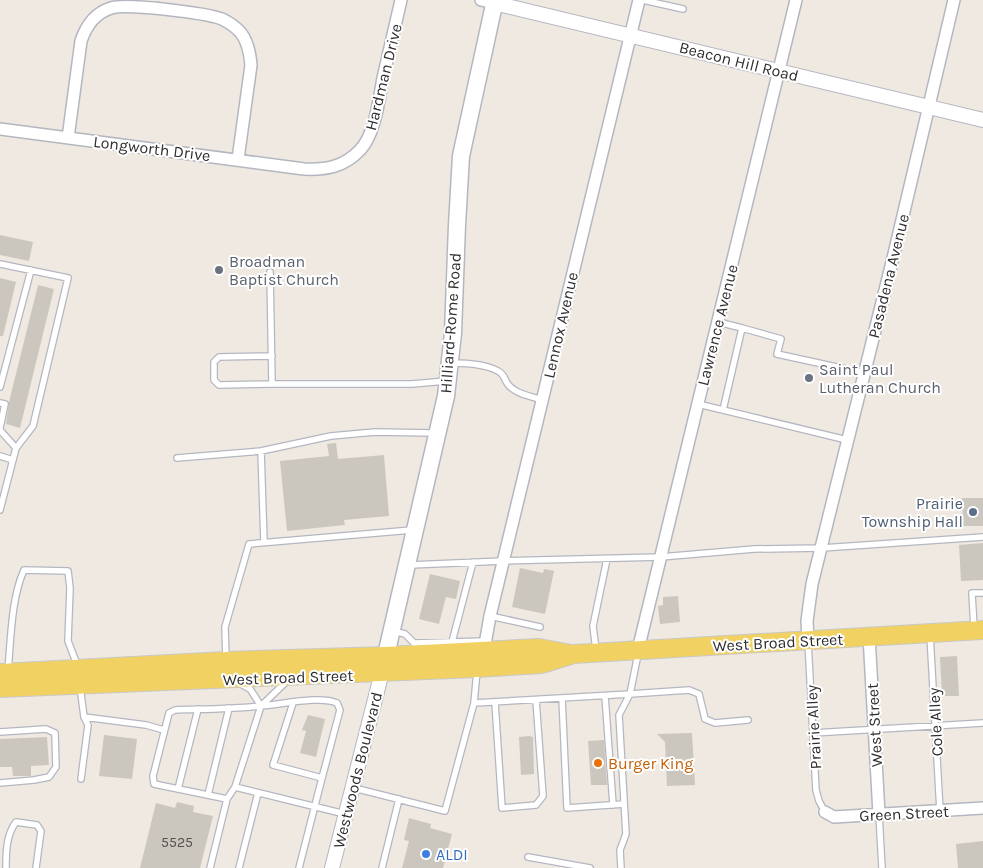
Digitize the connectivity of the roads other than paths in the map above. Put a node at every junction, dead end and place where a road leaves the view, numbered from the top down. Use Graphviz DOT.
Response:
graph roads {
  1 [pos="401,0"];
  2 [pos="639,0"];
  3 [pos="643,0"];
  4 [pos="796,0"];
  5 [pos="954,0"];
  6 [pos="490,1"];
  7 [pos="683,9"];
  8 [pos="630,34"];
  9 [pos="779,70"];
  10 [pos="929,106"];
  11 [pos="983,120"];
  12 [pos="0,129"];
  13 [pos="68,138"];
  14 [pos="238,159"];
  15 [pos="304,169"];
  16 [pos="0,264"];
  17 [pos="31,270"];
  18 [pos="270,272"];
  19 [pos="718,322"];
  20 [pos="742,328"];
  21 [pos="272,356"];
  22 [pos="450,363"];
  23 [pos="864,373"];
  24 [pos="448,381"];
  25 [pos="272,384"];
  26 [pos="0,387"];
  27 [pos="542,400"];
  28 [pos="0,403"];
  29 [pos="698,404"];
  30 [pos="723,410"];
  31 [pos="0,429"];
  32 [pos="438,433"];
  33 [pos="847,440"];
  34 [pos="16,448"];
  35 [pos="261,451"];
  36 [pos="0,456"];
  37 [pos="177,458"];
  38 [pos="13,460"];
  39 [pos="0,510"];
  40 [pos="416,530"];
  41 [pos="983,537"];
  42 [pos="264,542"];
  43 [pos="822,548"];
  44 [pos="661,557"];
  45 [pos="607,559"];
  46 [pos="503,561"];
  47 [pos="473,562"];
  48 [pos="408,566"];
  49 [pos="983,593"];
  50 [pos="490,616"];
  51 [pos="540,627"];
  52 [pos="392,630"];
  53 [pos="979,630"];
  54 [pos="930,633"];
  55 [pos="869,636"];
  56 [pos="808,640"];
  57 [pos="452,642"];
  58 [pos="484,646"];
  59 [pos="638,650"];
  60 [pos="596,653"];
  61 [pos="574,654"];
  62 [pos="226,661"];
  63 [pos="384,664"];
  64 [pos="477,668"];
  65 [pos="79,676"];
  66 [pos="291,677"];
  67 [pos="2,678"];
  68 [pos="230,679"];
  69 [pos="630,694"];
  70 [pos="605,696"];
  71 [pos="562,698"];
  72 [pos="536,700"];
  73 [pos="495,702"];
  74 [pos="293,703"];
  75 [pos="474,703"];
  76 [pos="261,706"];
  77 [pos="229,708"];
  78 [pos="198,709"];
  79 [pos="84,716"];
  80 [pos="748,720"];
  81 [pos="983,723"];
  82 [pos="935,726"];
  83 [pos="874,728"];
  84 [pos="164,730"];
  85 [pos="0,732"];
  86 [pos="813,733"];
  87 [pos="322,778"];
  88 [pos="81,779"];
  89 [pos="0,783"];
  90 [pos="236,787"];
  91 [pos="352,787"];
  92 [pos="178,789"];
  93 [pos="258,793"];
  94 [pos="208,795"];
  95 [pos="227,799"];
  96 [pos="399,799"];
  97 [pos="624,804"];
  98 [pos="613,805"];
  99 [pos="314,806"];
  100 [pos="983,808"];
  101 [pos="940,811"];
  102 [pos="826,812"];
  103 [pos="346,814"];
  104 [pos="879,814"];
  105 [pos="528,857"];
  106 [pos="6,868"];
  107 [pos="36,868"];
  108 [pos="210,868"];
  109 [pos="239,868"];
  110 [pos="299,868"];
  111 [pos="332,868"];
  112 [pos="382,868"];
  113 [pos="590,868"];
  114 [pos="621,868"];
  115 [pos="882,868"];
  1 -- 15 [label="street, Hardman Drive"];
  2 -- 8 [label="street, Lennox Avenue"];
  3 -- 7 [label="lane"];
  4 -- 9 [label="street, Lawrence Avenue"];
  5 -- 10 [label="street, Pasadena Avenue"];
  6 -- 8 [label="street, Beacon Hill Road"];
  6 -- 22 [label="main road, Hilliard-Rome Road"];
  8 -- 9 [label="street, Beacon Hill Road"];
  8 -- 27 [label="street, Lennox Avenue"];
  9 -- 10 [label="street, Beacon Hill Road"];
  9 -- 19 [label="street, Lawrence Avenue"];
  10 -- 11 [label="street, Beacon Hill Road"];
  10 -- 23 [label="street, Pasadena Avenue"];
  12 -- 13 [label="street, Longworth Drive"];
  13 -- 14 [label="street, Longworth Drive"];
  13 -- 14 [label="street"];
  14 -- 15 [label="street, Longworth Drive"];
  16 -- 17 [label="lane"];
  17 -- 26 [label="lane"];
  17 -- 34 [label="lane"];
  18 -- 21 [label="lane"];
  19 -- 20 [label="lane"];
  19 -- 29 [label="street, Lawrence Avenue"];
  20 -- 23 [label="lane"];
  20 -- 30 [label="lane"];
  21 -- 25 [label="lane"];
  21 -- 25 [label="lane"];
  22 -- 24 [label="main road, Hilliard-Rome Road"];
  22 -- 27 [label="lane"];
  23 -- 33 [label="street, Pasadena Avenue"];
  24 -- 25 [label="lane"];
  24 -- 32 [label="main road, Hilliard-Rome Road"];
  27 -- 46 [label="street, Lennox Avenue"];
  28 -- 31 [label="lane"];
  29 -- 30 [label="lane"];
  29 -- 44 [label="street, Lawrence Avenue"];
  30 -- 33 [label="lane"];
  31 -- 34 [label="lane"];
  32 -- 35 [label="lane"];
  32 -- 40 [label="main road, Hilliard-Rome Road"];
  33 -- 43 [label="street, Pasadena Avenue"];
  34 -- 38 [label="lane"];
  35 -- 37 [label="lane"];
  35 -- 42 [label="lane"];
  36 -- 38 [label="lane"];
  38 -- 39 [label="lane"];
  40 -- 42 [label="lane"];
  40 -- 48 [label="main road, Hilliard-Rome Road"];
  41 -- 43 [label="lane"];
  42 -- 62 [label="lane"];
  43 -- 44 [label="lane"];
  43 -- 56 [label="street, Pasadena Avenue"];
  44 -- 45 [label="lane"];
  44 -- 59 [label="street, Lawrence Avenue"];
  45 -- 46 [label="lane"];
  45 -- 60 [label="lane"];
  46 -- 47 [label="lane"];
  46 -- 50 [label="street, Lennox Avenue"];
  47 -- 48 [label="lane"];
  47 -- 57 [label="lane"];
  48 -- 52 [label="main road, Hilliard-Rome Road"];
  49 -- 53 [label="lane"];
  50 -- 51 [label="lane"];
  50 -- 58 [label="street, Lennox Avenue"];
  52 -- 57 [label="lane"];
  52 -- 63 [label="main road, Hilliard-Rome Road"];
  53 -- 54 [label="main road, West Broad Street"];
  54 -- 55 [label="main road, West Broad Street"];
  54 -- 82 [label="lane, Cole Alley"];
  55 -- 56 [label="main road, West Broad Street"];
  55 -- 83 [label="street, West Street"];
  56 -- 59 [label="main road, West Broad Street"];
  56 -- 86 [label="lane, Prairie Alley"];
  57 -- 58 [label="lane"];
  58 -- 61 [label="main road, West Broad Street"];
  58 -- 63 [label="main road, West Broad Street"];
  59 -- 60 [label="main road, West Broad Street"];
  59 -- 69 [label="lane"];
  60 -- 61 [label="main road, West Broad Street"];
  61 -- 64 [label="main road, West Broad Street"];
  62 -- 63 [label="main road, West Broad Street"];
  62 -- 65 [label="main road, West Broad Street"];
  63 -- 64 [label="main road, West Broad Street"];
  63 -- 66 [label="main road, West Broad Street"];
  63 -- 91 [label="street, Westwoods Boulevard"];
  64 -- 75 [label="lane"];
  65 -- 67 [label="main road, West Broad Street"];
  65 -- 67 [label="lane"];
  65 -- 68 [label="main road, West Broad Street"];
  65 -- 79 [label="lane"];
  66 -- 68 [label="main road, West Broad Street"];
  66 -- 76 [label="lane"];
  68 -- 76 [label="lane"];
  69 -- 70 [label="lane"];
  69 -- 80 [label="lane"];
  69 -- 97 [label="lane"];
  70 -- 71 [label="lane"];
  70 -- 98 [label="lane"];
  71 -- 72 [label="lane"];
  71 -- 98 [label="lane"];
  72 -- 73 [label="lane"];
  72 -- 73 [label="lane"];
  73 -- 75 [label="lane"];
  74 -- 76 [label="lane"];
  74 -- 87 [label="lane"];
  74 -- 87 [label="lane"];
  75 -- 96 [label="lane"];
  76 -- 77 [label="lane"];
  76 -- 90 [label="lane"];
  77 -- 78 [label="lane"];
  77 -- 94 [label="lane"];
  78 -- 84 [label="lane"];
  78 -- 92 [label="lane"];
  79 -- 84 [label="lane"];
  79 -- 88 [label="lane"];
  81 -- 82 [label="lane"];
  82 -- 83 [label="lane"];
  82 -- 101 [label="lane, Cole Alley"];
  83 -- 86 [label="lane"];
  83 -- 104 [label="street, West Street"];
  84 -- 92 [label="lane"];
  85 -- 89 [label="lane"];
  86 -- 102 [label="lane, Prairie Alley"];
  87 -- 99 [label="lane"];
  90 -- 93 [label="lane"];
  90 -- 95 [label="lane"];
  91 -- 96 [label="lane"];
  91 -- 103 [label="street, Westwoods Boulevard"];
  92 -- 94 [label="lane"];
  93 -- 99 [label="lane"];
  93 -- 109 [label="lane"];
  94 -- 95 [label="lane"];
  95 -- 108 [label="lane"];
  96 -- 112 [label="lane"];
  97 -- 98 [label="lane"];
  97 -- 114 [label="lane"];
  99 -- 103 [label="lane"];
  99 -- 110 [label="lane"];
  100 -- 101 [label="street, Green Street"];
  101 -- 104 [label="street, Green Street"];
  102 -- 104 [label="street, Green Street"];
  103 -- 111 [label="street, Westwoods Boulevard"];
  104 -- 115 [label="lane"];
  105 -- 113 [label="lane"];
  106 -- 107 [label="lane"];
}
